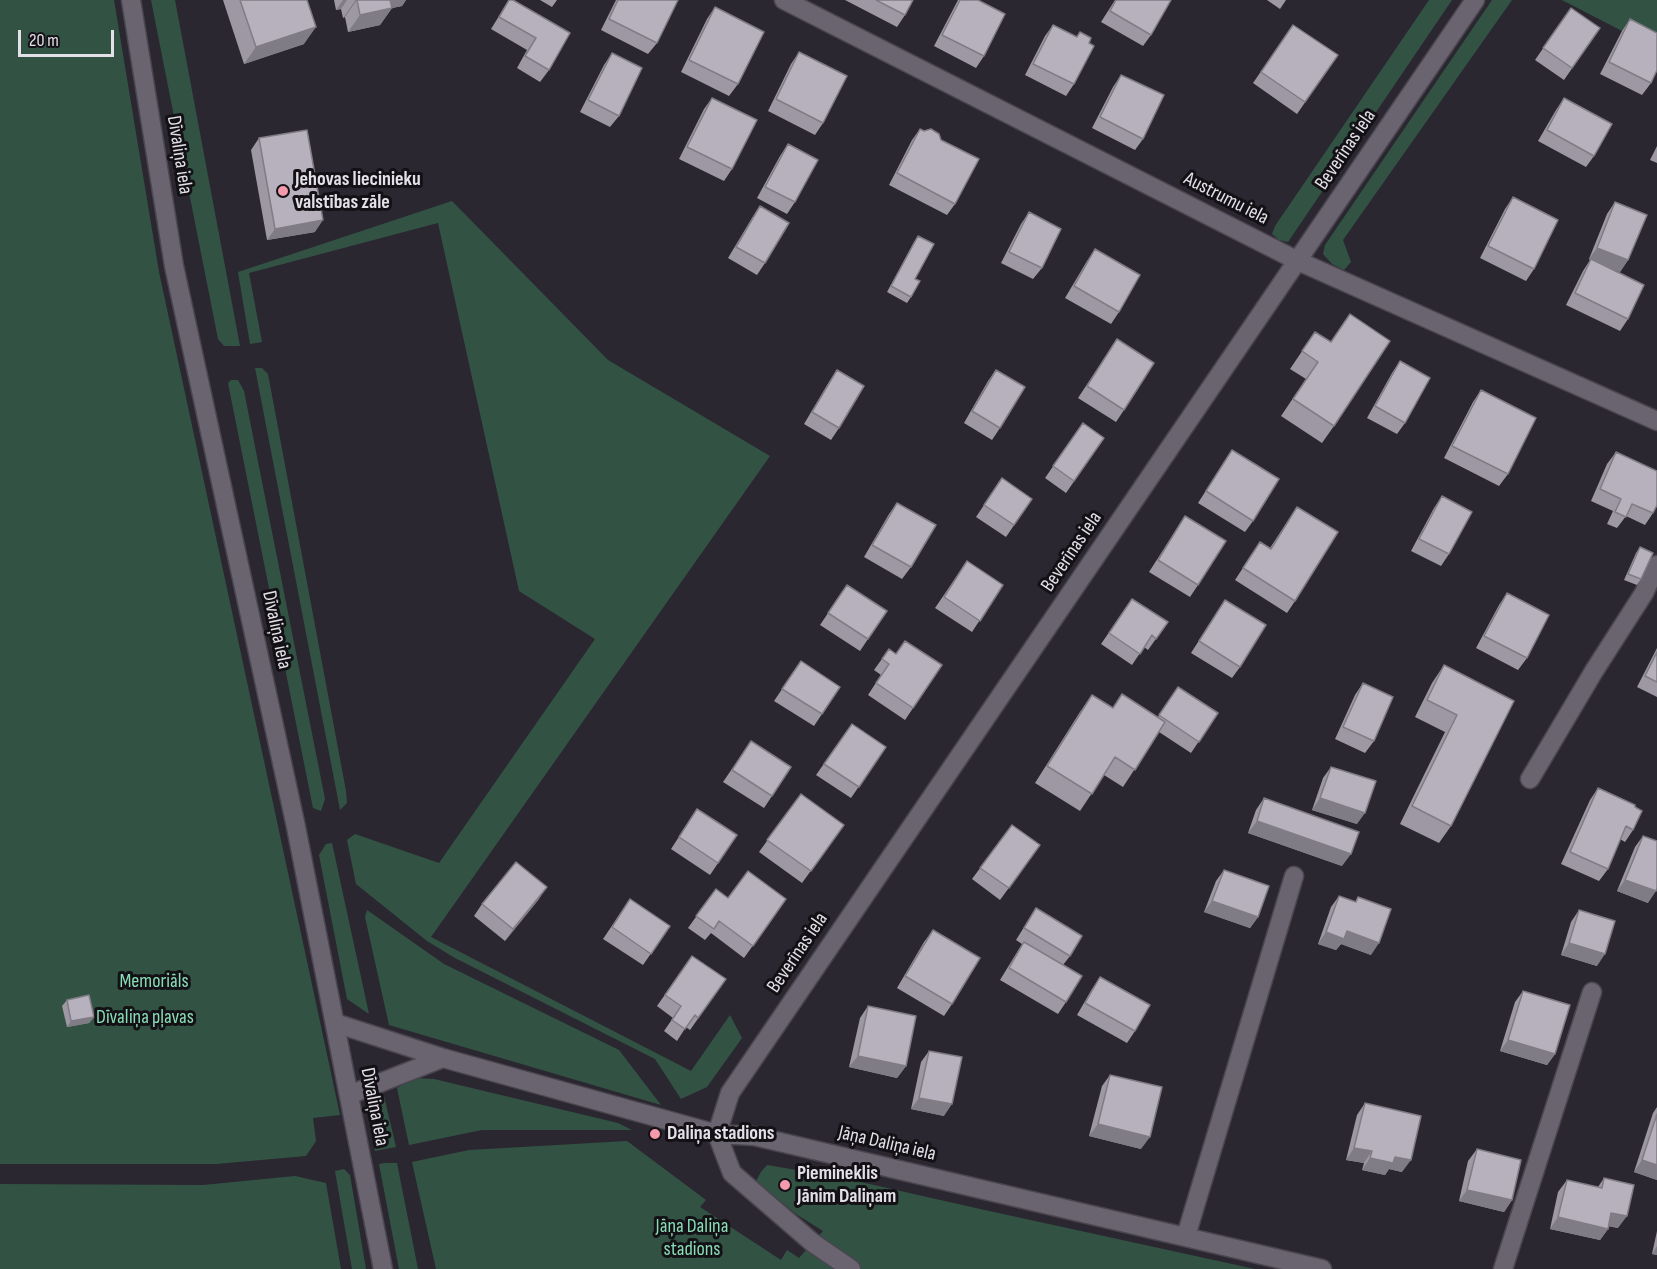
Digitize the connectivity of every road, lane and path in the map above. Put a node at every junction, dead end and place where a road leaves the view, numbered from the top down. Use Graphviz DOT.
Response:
graph roads {
  1 [pos="131,0"];
  2 [pos="784,0"];
  3 [pos="1475,0"];
  4 [pos="1298,261"];
  5 [pos="1657,421"];
  6 [pos="1657,566"];
  7 [pos="1530,779"];
  8 [pos="1294,876"];
  9 [pos="1592,992"];
  10 [pos="336,1027"];
  11 [pos="443,1058"];
  12 [pos="349,1095"];
  13 [pos="717,1134"];
  14 [pos="1186,1236"];
  15 [pos="383,1269"];
  16 [pos="851,1269"];
  17 [pos="1322,1269"];
  18 [pos="1503,1269"];
  1 -- 10 [label="street, Dīvaliņa iela"];
  2 -- 4 [label="street, Austrumu iela"];
  3 -- 4 [label="street, Beverīnas iela"];
  4 -- 5 [label="street, Austrumu iela"];
  4 -- 13 [label="street, Beverīnas iela"];
  6 -- 7 [label="street"];
  8 -- 14 [label="street"];
  9 -- 18 [label="street"];
  10 -- 11 [label="street, Jāņa Daliņa iela"];
  10 -- 12 [label="street, Dīvaliņa iela"];
  11 -- 12 [label="street"];
  11 -- 13 [label="street, Jāņa Daliņa iela"];
  12 -- 15 [label="street, Dīvaliņa iela"];
  13 -- 14 [label="street, Jāņa Daliņa iela"];
  13 -- 16 [label="street"];
  14 -- 17 [label="street, Jāņa Daliņa iela"];
}
